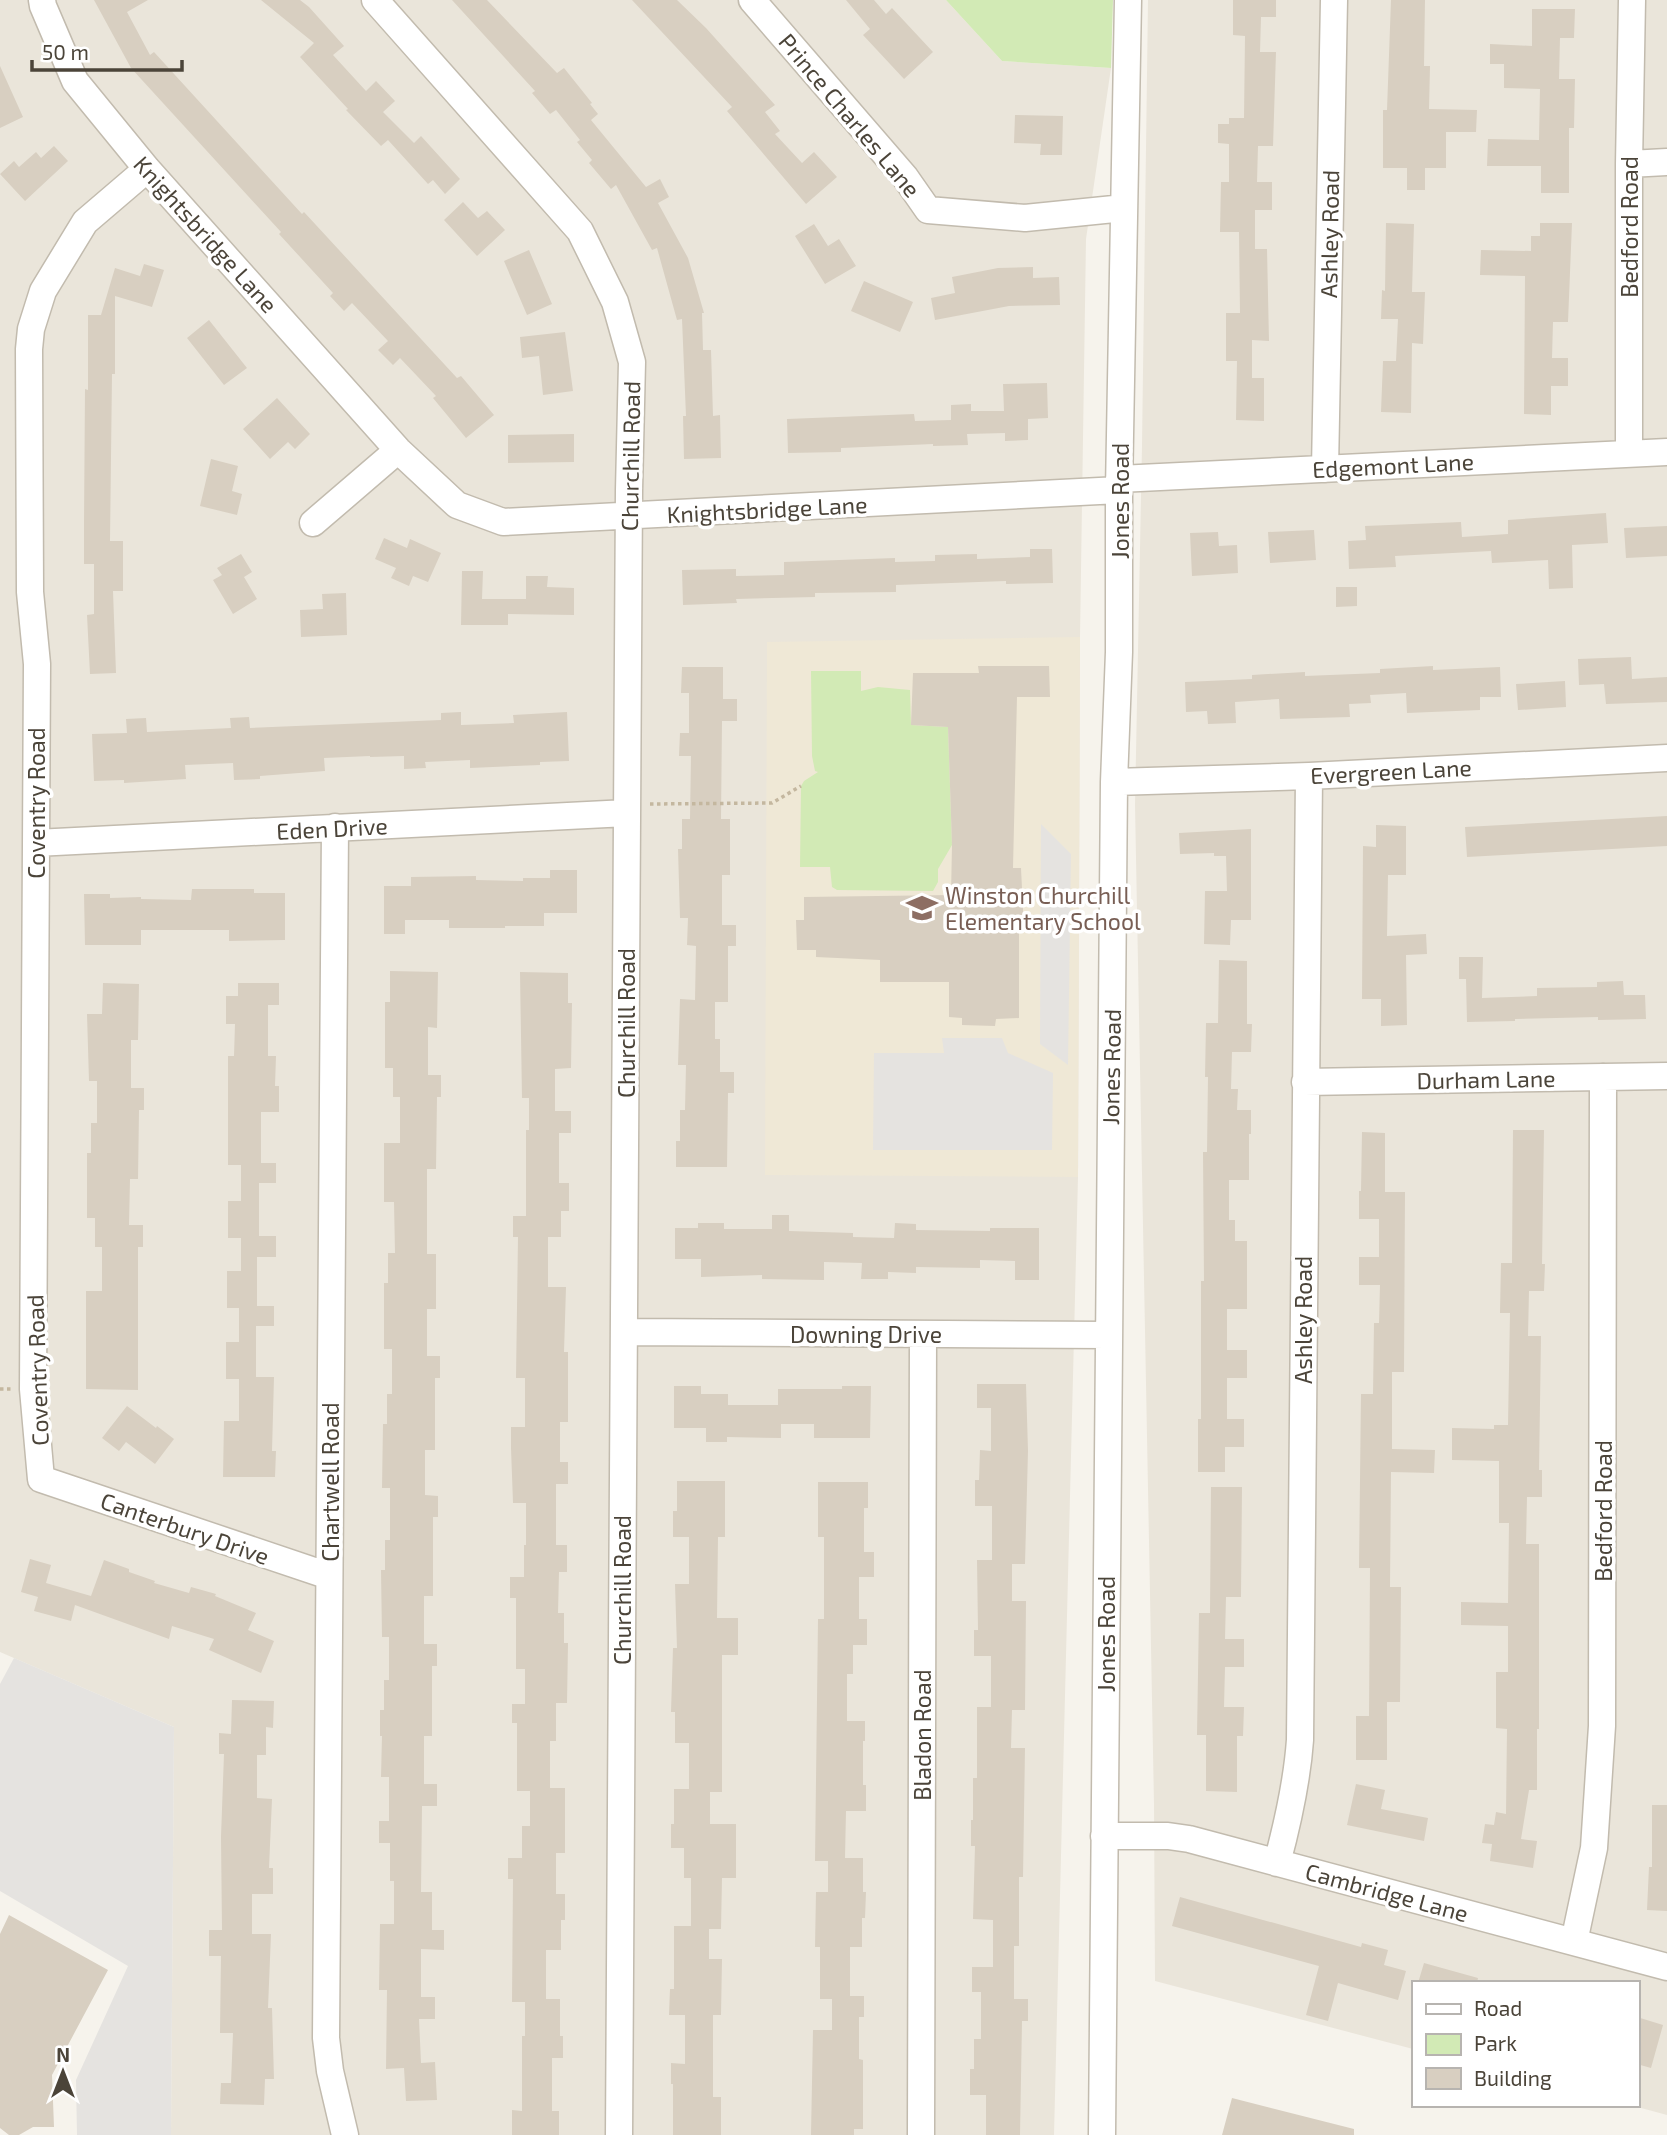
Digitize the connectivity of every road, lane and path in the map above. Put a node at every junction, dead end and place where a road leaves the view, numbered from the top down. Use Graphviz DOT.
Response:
graph roads {
  1 [pos="42,0"];
  2 [pos="374,0"];
  3 [pos="752,0"];
  4 [pos="1128,0"];
  5 [pos="1334,0"];
  6 [pos="1632,0"];
  7 [pos="1667,162"];
  8 [pos="1629,164"];
  9 [pos="147,169"];
  10 [pos="1124,208"];
  11 [pos="398,450"];
  12 [pos="1667,452"];
  13 [pos="1629,453"];
  14 [pos="1325,469"];
  15 [pos="1119,485"];
  16 [pos="629,516"];
  17 [pos="313,523"];
  18 [pos="1667,758"];
  19 [pos="1309,776"];
  20 [pos="1114,782"];
  21 [pos="801,786"];
  22 [pos="627,809"];
  23 [pos="335,827"];
  24 [pos="36,843"];
  25 [pos="1667,1076"];
  26 [pos="1603,1077"];
  27 [pos="1305,1082"];
  28 [pos="624,1332"];
  29 [pos="923,1335"];
  30 [pos="1108,1335"];
  31 [pos="41,1479"];
  32 [pos="329,1576"];
  33 [pos="1104,1836"];
  34 [pos="1277,1863"];
  35 [pos="1574,1942"];
  36 [pos="1667,1967"];
  37 [pos="345,2135"];
  38 [pos="619,2135"];
  39 [pos="921,2135"];
  40 [pos="1102,2135"];
  1 -- 9 [label="street, Knightsbridge Lane"];
  2 -- 16 [label="street, Churchill Road"];
  3 -- 10 [label="street, Prince Charles Lane"];
  4 -- 10 [label="street, Jones Road"];
  5 -- 14 [label="street, Ashley Road"];
  6 -- 8 [label="street, Bedford Road"];
  7 -- 8 [label="street"];
  8 -- 13 [label="street, Bedford Road"];
  9 -- 11 [label="street, Knightsbridge Lane"];
  9 -- 24 [label="street, Coventry Road"];
  10 -- 15 [label="street, Jones Road"];
  11 -- 16 [label="street, Knightsbridge Lane"];
  11 -- 17 [label="street"];
  12 -- 13 [label="street, Edgemont Lane"];
  13 -- 14 [label="street, Edgemont Lane"];
  14 -- 15 [label="street, Edgemont Lane"];
  15 -- 16 [label="street, Knightsbridge Lane"];
  15 -- 20 [label="street, Jones Road"];
  16 -- 22 [label="street, Churchill Road"];
  18 -- 19 [label="street, Evergreen Lane"];
  19 -- 20 [label="street, Evergreen Lane"];
  19 -- 27 [label="street, Ashley Road"];
  20 -- 30 [label="street, Jones Road"];
  21 -- 22 [label="path"];
  22 -- 23 [label="street, Eden Drive"];
  22 -- 28 [label="street, Churchill Road"];
  23 -- 24 [label="street, Eden Drive"];
  23 -- 32 [label="street, Chartwell Road"];
  24 -- 31 [label="street, Coventry Road"];
  25 -- 26 [label="street, Durham Lane"];
  26 -- 27 [label="street, Durham Lane"];
  26 -- 35 [label="street, Bedford Road"];
  27 -- 34 [label="street, Ashley Road"];
  28 -- 29 [label="street, Downing Drive"];
  28 -- 38 [label="street, Churchill Road"];
  29 -- 30 [label="street, Downing Drive"];
  29 -- 39 [label="street, Bladon Road"];
  30 -- 33 [label="street, Jones Road"];
  31 -- 32 [label="street, Canterbury Drive"];
  32 -- 37 [label="street, Chartwell Road"];
  33 -- 34 [label="street, Cambridge Lane"];
  33 -- 40 [label="street, Jones Road"];
  34 -- 35 [label="street, Cambridge Lane"];
  35 -- 36 [label="street, Cambridge Lane"];
}
